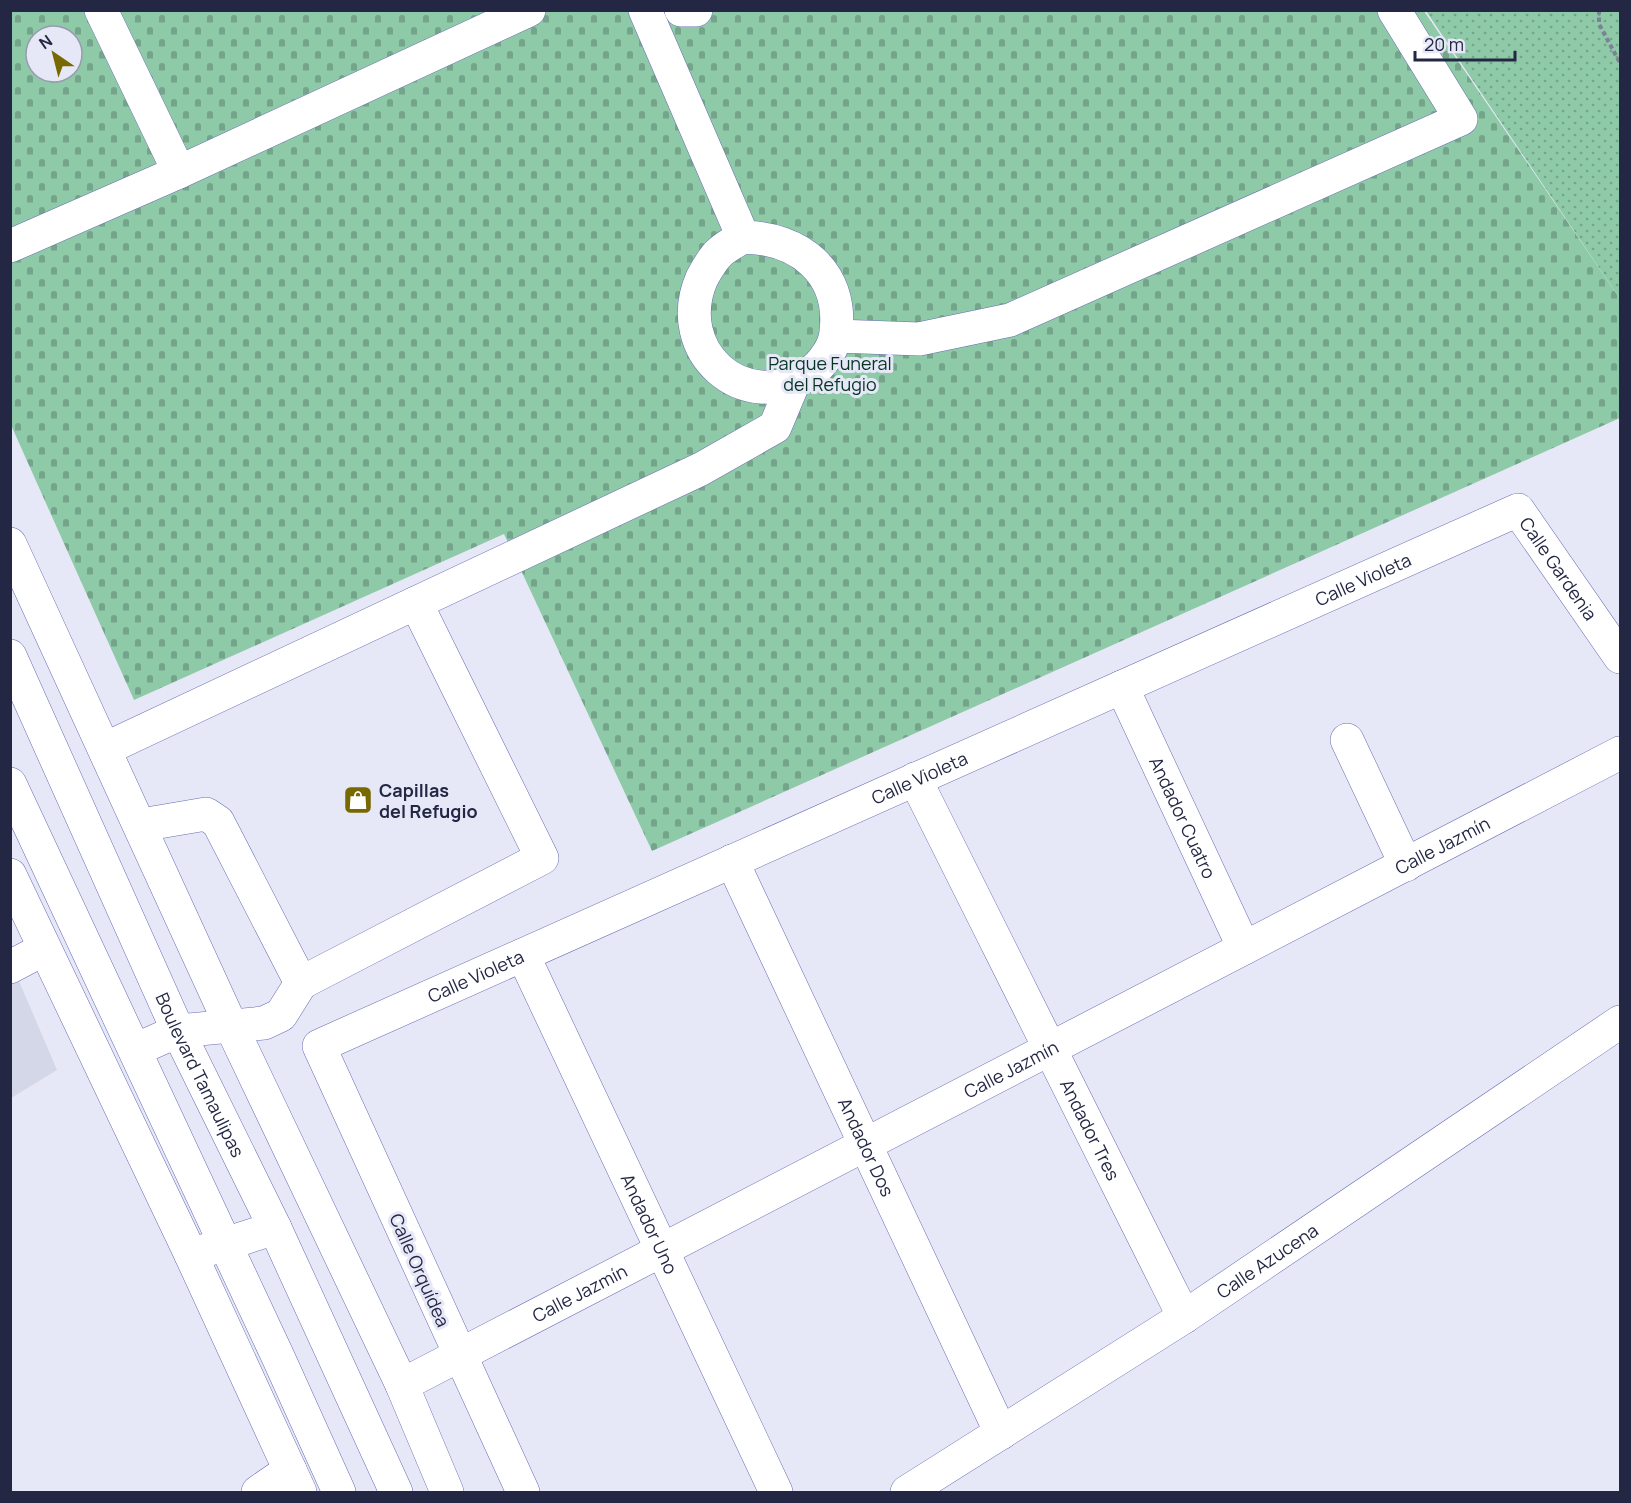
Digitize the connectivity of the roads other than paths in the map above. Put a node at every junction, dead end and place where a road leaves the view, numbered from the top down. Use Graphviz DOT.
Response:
graph roads {
  1 [pos="101,10"];
  2 [pos="529,10"];
  3 [pos="645,10"];
  4 [pos="681,10"];
  5 [pos="696,10"];
  6 [pos="1394,10"];
  7 [pos="178,172"];
  8 [pos="743,237"];
  9 [pos="10,246"];
  10 [pos="836,336"];
  11 [pos="793,384"];
  12 [pos="1518,510"];
  13 [pos="10,544"];
  14 [pos="416,603"];
  15 [pos="10,656"];
  16 [pos="1620,657"];
  17 [pos="1122,687"];
  18 [pos="1347,740"];
  19 [pos="105,750"];
  20 [pos="1620,753"];
  21 [pos="915,779"];
  22 [pos="10,784"];
  23 [pos="141,825"];
  24 [pos="732,861"];
  25 [pos="1406,865"];
  26 [pos="10,875"];
  27 [pos="1244,948"];
  28 [pos="44,950"];
  29 [pos="523,955"];
  30 [pos="10,967"];
  31 [pos="301,983"];
  32 [pos="1620,1022"];
  33 [pos="232,1028"];
  34 [pos="178,1031"];
  35 [pos="319,1046"];
  36 [pos="1051,1049"];
  37 [pos="135,1050"];
  38 [pos="863,1146"];
  39 [pos="275,1228"];
  40 [pos="226,1244"];
  41 [pos="662,1251"];
  42 [pos="191,1256"];
  43 [pos="1184,1317"];
  44 [pos="459,1356"];
  45 [pos="402,1385"];
  46 [pos="1001,1433"];
  47 [pos="295,1481"];
  48 [pos="258,1492"];
  49 [pos="339,1492"];
  50 [pos="396,1492"];
  51 [pos="447,1492"];
  52 [pos="523,1492"];
  53 [pos="776,1492"];
  54 [pos="907,1492"];
  1 -- 7 [label="street"];
  2 -- 7 [label="street"];
  3 -- 8 [label="street"];
  4 -- 5 [label="street"];
  6 -- 10 [label="street"];
  7 -- 9 [label="street"];
  8 -- 10 [label="street"];
  8 -- 11 [label="street"];
  10 -- 11 [label="street"];
  11 -- 14 [label="street"];
  12 -- 16 [label="street, Calle Gardenia"];
  12 -- 17 [label="street, Calle Violeta"];
  13 -- 19 [label="street"];
  14 -- 19 [label="street"];
  14 -- 31 [label="street"];
  15 -- 34 [label="street, Boulevard Tamaulipas"];
  17 -- 21 [label="street, Calle Violeta"];
  17 -- 27 [label="street, Andador Cuatro"];
  18 -- 25 [label="street"];
  19 -- 23 [label="street"];
  20 -- 25 [label="street, Calle Jazmín"];
  21 -- 24 [label="street, Calle Violeta"];
  21 -- 36 [label="street, Andador Tres"];
  22 -- 37 [label="street"];
  23 -- 31 [label="street"];
  23 -- 33 [label="street"];
  24 -- 29 [label="street, Calle Violeta"];
  24 -- 38 [label="street, Andador Dos"];
  25 -- 27 [label="street, Calle Jazmín"];
  26 -- 28 [label="street"];
  27 -- 36 [label="street, Calle Jazmín"];
  28 -- 30 [label="street"];
  28 -- 42 [label="street"];
  29 -- 35 [label="street, Calle Violeta"];
  29 -- 41 [label="street, Andador Uno"];
  31 -- 33 [label="street"];
  32 -- 43 [label="street, Calle Azucena"];
  33 -- 34 [label="street"];
  33 -- 45 [label="street"];
  34 -- 37 [label="street"];
  34 -- 39 [label="street, Boulevard Tamaulipas"];
  35 -- 44 [label="street, Calle Orquídea"];
  36 -- 38 [label="street, Calle Jazmín"];
  36 -- 43 [label="street, Andador Tres"];
  37 -- 40 [label="street"];
  38 -- 41 [label="street, Calle Jazmín"];
  38 -- 46 [label="street, Andador Dos"];
  39 -- 40 [label="street"];
  39 -- 50 [label="street, Boulevard Tamaulipas"];
  40 -- 42 [label="street"];
  40 -- 49 [label="street"];
  41 -- 44 [label="street, Calle Jazmín"];
  41 -- 53 [label="street, Andador Uno"];
  42 -- 47 [label="street"];
  43 -- 46 [label="street, Calle Azucena"];
  44 -- 45 [label="street, Calle Jazmín"];
  44 -- 52 [label="street, Calle Orquídea"];
  45 -- 51 [label="street"];
  46 -- 54 [label="street, Calle Azucena"];
  47 -- 48 [label="street"];
}
